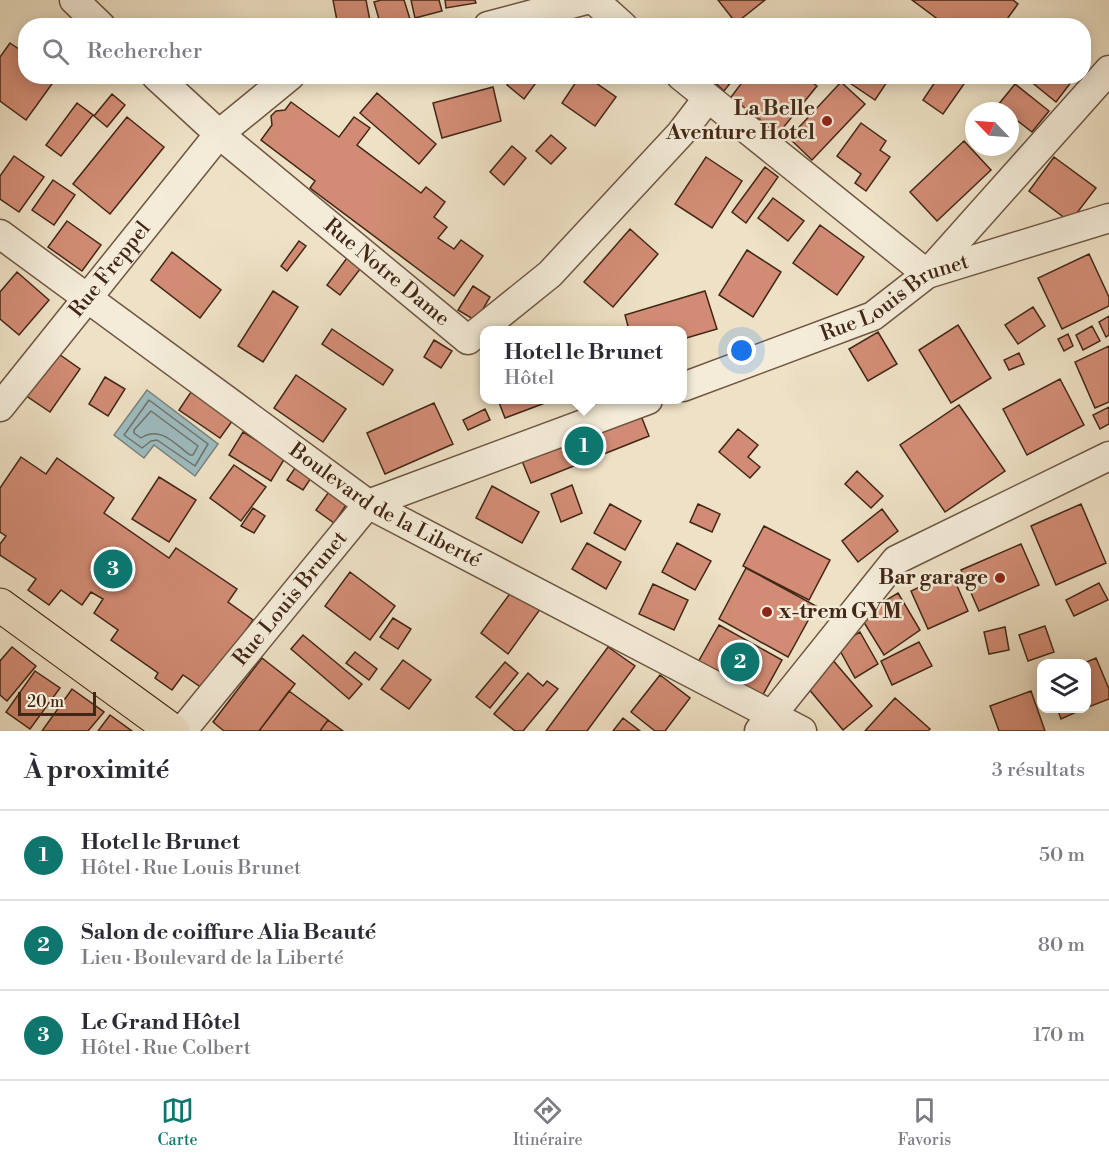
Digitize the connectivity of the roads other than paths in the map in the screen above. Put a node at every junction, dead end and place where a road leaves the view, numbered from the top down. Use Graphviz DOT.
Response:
graph roads {
  1 [pos="74,0"];
  2 [pos="586,0"];
  3 [pos="594,0"];
  4 [pos="93,18"];
  5 [pos="518,18"];
  6 [pos="614,18"];
  7 [pos="1109,70"];
  8 [pos="165,84"];
  9 [pos="280,84"];
  10 [pos="690,84"];
  11 [pos="707,99"];
  12 [pos="219,134"];
  13 [pos="1106,227"];
  14 [pos="0,234"];
  15 [pos="927,274"];
  16 [pos="88,300"];
  17 [pos="485,326"];
  18 [pos="480,330"];
  19 [pos="687,386"];
  20 [pos="635,404"];
  21 [pos="0,407"];
  22 [pos="1109,456"];
  23 [pos="368,504"];
  24 [pos="0,605"];
  25 [pos="765,722"];
  26 [pos="173,731"];
  27 [pos="182,731"];
  28 [pos="802,731"];
  1 -- 4 [label="street"];
  2 -- 5 [label="street"];
  3 -- 6 [label="street"];
  7 -- 15 [label="street"];
  8 -- 12 [label="street, Rue Notre Dame"];
  9 -- 12 [label="street, Rue Freppel"];
  10 -- 11 [label="street"];
  11 -- 15 [label="street"];
  11 -- 17 [label="street, Rue Notre Dame"];
  12 -- 16 [label="street, Rue Freppel"];
  12 -- 18 [label="street, Rue Notre Dame"];
  13 -- 15 [label="street, Rue Louis Brunet"];
  14 -- 16 [label="street, Boulevard de la Liberté"];
  15 -- 19 [label="street, Rue Louis Brunet"];
  16 -- 21 [label="street, Rue Freppel"];
  16 -- 23 [label="street, Boulevard de la Liberté"];
  20 -- 23 [label="street"];
  22 -- 25 [label="street"];
  23 -- 25 [label="street, Boulevard de la Liberté"];
  23 -- 27 [label="street, Rue Louis Brunet"];
  24 -- 26 [label="main road"];
  25 -- 28 [label="street, Boulevard de la Liberté"];
}
